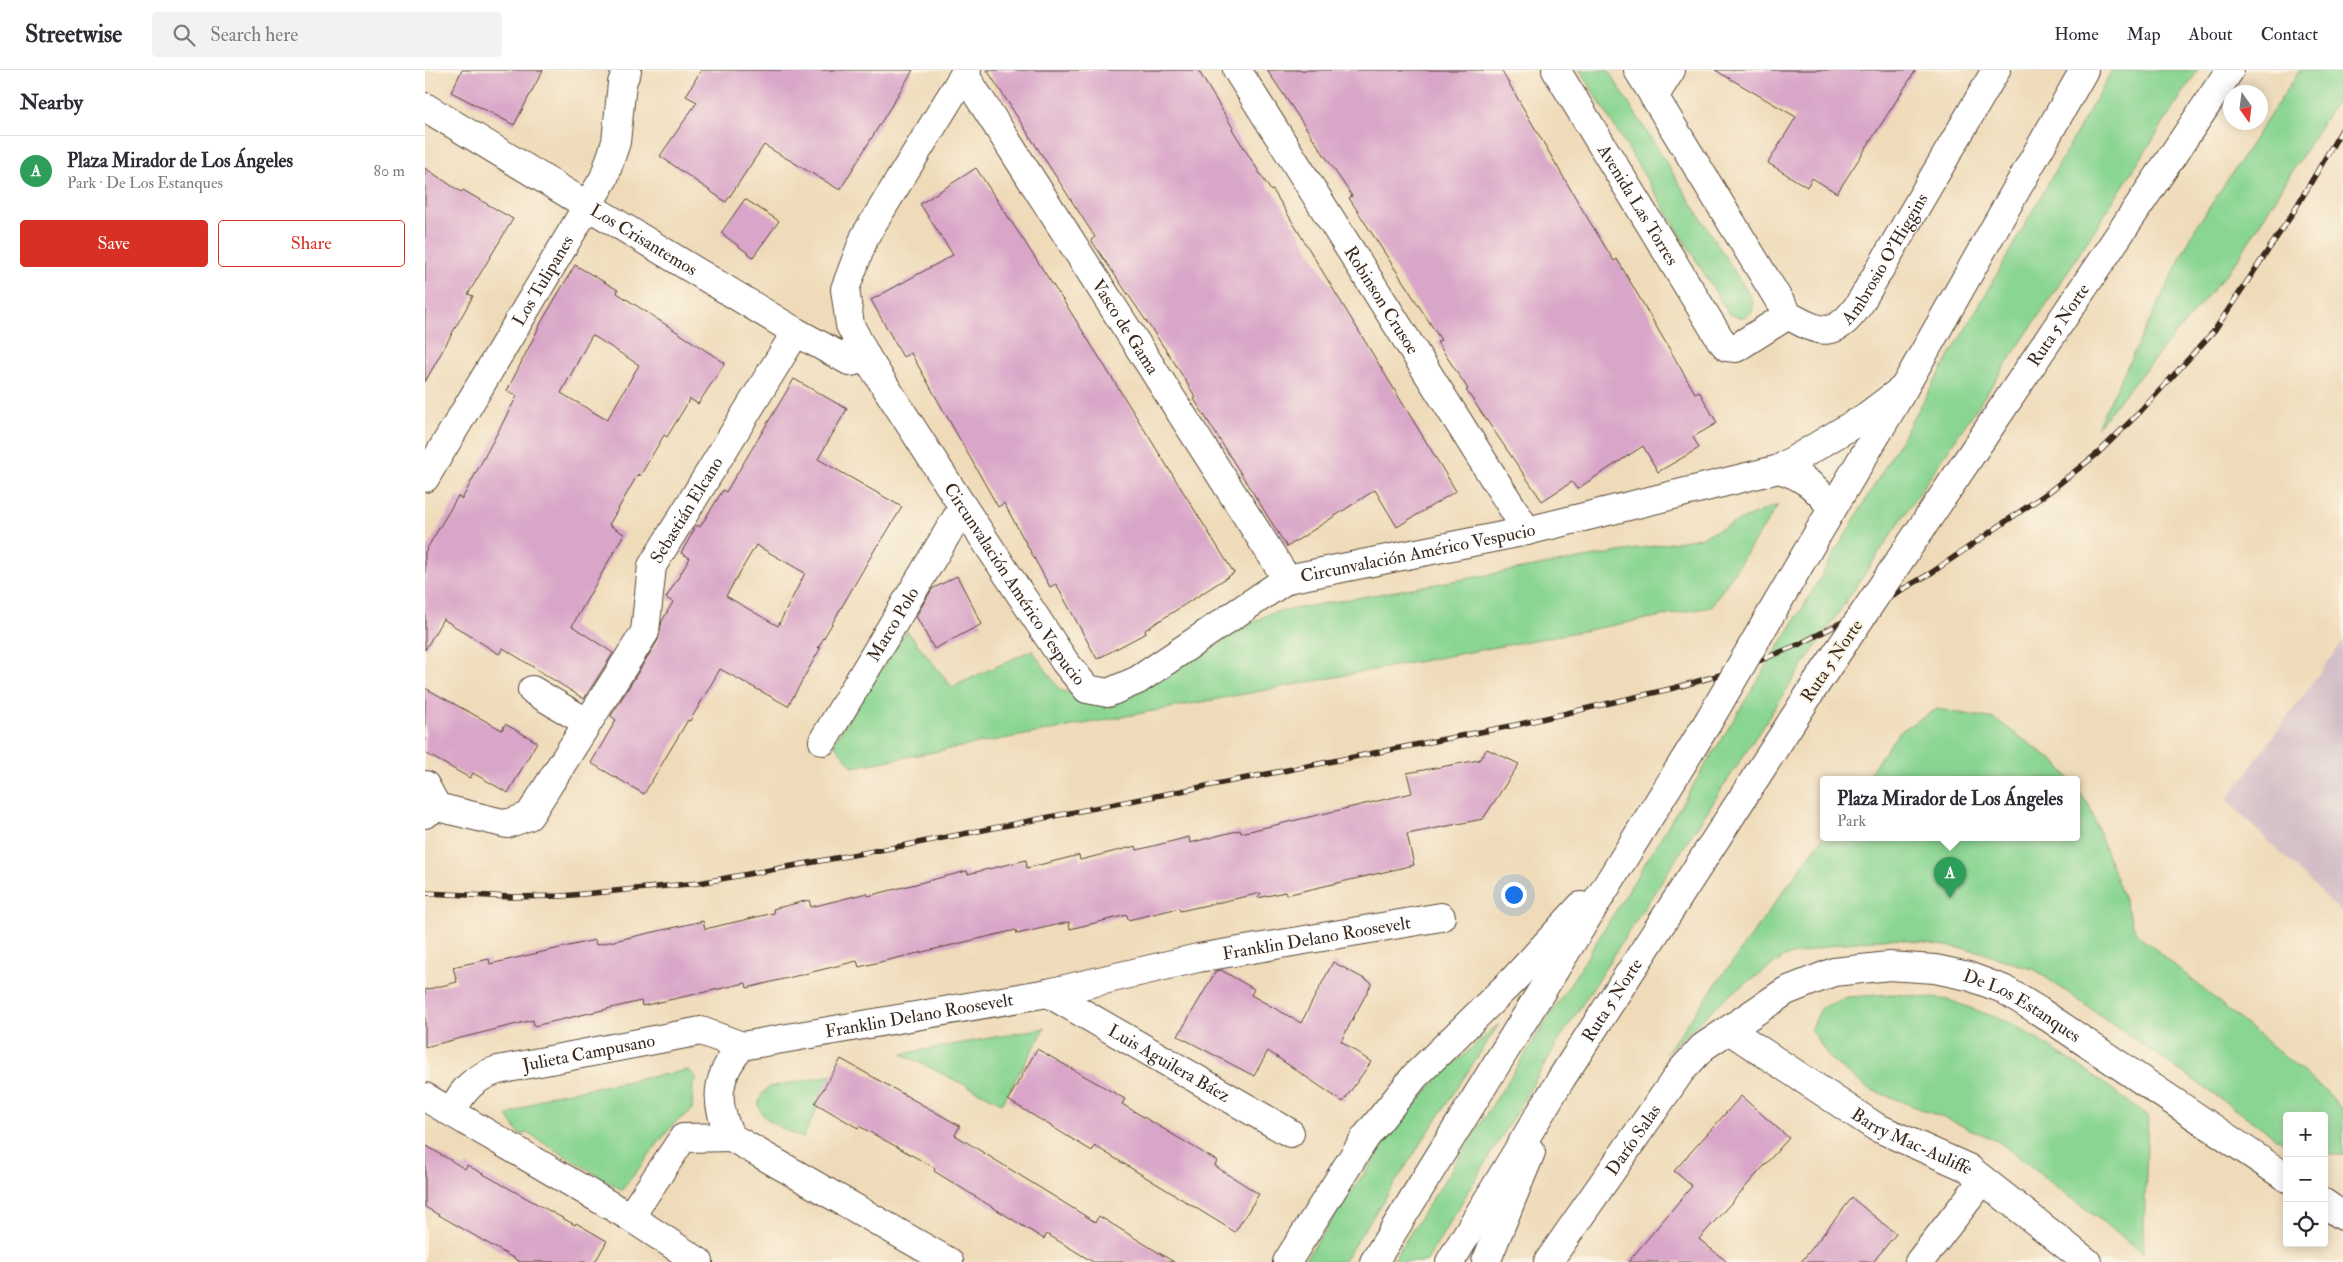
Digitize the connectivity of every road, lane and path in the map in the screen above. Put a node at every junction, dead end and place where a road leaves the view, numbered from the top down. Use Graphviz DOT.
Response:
graph roads {
  1 [pos="627,70"];
  2 [pos="1237,70"];
  3 [pos="1556,70"];
  4 [pos="1638,70"];
  5 [pos="1671,70"];
  6 [pos="1996,70"];
  7 [pos="2084,70"];
  8 [pos="2230,70"];
  9 [pos="966,72"];
  10 [pos="1654,97"];
  11 [pos="425,106"];
  12 [pos="589,205"];
  13 [pos="1788,315"];
  14 [pos="797,332"];
  15 [pos="867,358"];
  16 [pos="1904,388"];
  17 [pos="1779,469"];
  18 [pos="425,478"];
  19 [pos="963,507"];
  20 [pos="1832,509"];
  21 [pos="1527,531"];
  22 [pos="1287,579"];
  23 [pos="532,690"];
  24 [pos="586,722"];
  25 [pos="823,741"];
  26 [pos="429,802"];
  27 [pos="1631,848"];
  28 [pos="1441,918"];
  29 [pos="1047,993"];
  30 [pos="1729,1030"];
  31 [pos="742,1046"];
  32 [pos="1561,1080"];
  33 [pos="425,1097"];
  34 [pos="452,1111"];
  35 [pos="1289,1134"];
  36 [pos="731,1136"];
  37 [pos="2283,1175"];
  38 [pos="1983,1180"];
  39 [pos="2328,1206"];
  40 [pos="2343,1216"];
  41 [pos="629,1217"];
  42 [pos="699,1262"];
  43 [pos="949,1262"];
  44 [pos="1287,1262"];
  45 [pos="1374,1262"];
  46 [pos="1450,1262"];
  47 [pos="1486,1262"];
  48 [pos="1548,1262"];
  49 [pos="1919,1262"];
  50 [pos="2087,1262"];
  1 -- 12 [label="main road, Los Tulipanes"];
  2 -- 21 [label="main road, Robinson Crusoe"];
  3 -- 13 [label="main road, Avenida Las Torres"];
  4 -- 10 [label="main road"];
  5 -- 10 [label="main road"];
  6 -- 13 [label="main road, Ambrosio O'Higgins"];
  7 -- 16 [label="main road"];
  8 -- 32 [label="main road, Ruta 5 Norte, bridge"];
  9 -- 15 [label="main road, Circunvalación Américo Vespucio"];
  9 -- 22 [label="main road, Vasco de Gama"];
  10 -- 13 [label="main road"];
  11 -- 12 [label="main road, Los Crisantemos"];
  12 -- 14 [label="main road, Los Crisantemos"];
  12 -- 18 [label="main road, Los Tulipanes"];
  14 -- 15 [label="main road, Los Crisantemos"];
  14 -- 24 [label="main road, Sebastián Elcano"];
  15 -- 19 [label="main road, Circunvalación Américo Vespucio"];
  16 -- 17 [label="main road, Circunvalación Américo Vespucio"];
  16 -- 20 [label="main road"];
  17 -- 20 [label="main road"];
  17 -- 21 [label="main road, Circunvalación Américo Vespucio"];
  19 -- 22 [label="main road, Circunvalación Américo Vespucio"];
  19 -- 25 [label="main road, Marco Polo"];
  20 -- 27 [label="main road, bridge"];
  21 -- 22 [label="main road, Circunvalación Américo Vespucio"];
  23 -- 24 [label="main road"];
  24 -- 26 [label="main road, Sebastián Elcano"];
  27 -- 44 [label="main road"];
  27 -- 45 [label="main road"];
  28 -- 29 [label="main road, Franklin Delano Roosevelt"];
  29 -- 31 [label="main road, Franklin Delano Roosevelt"];
  29 -- 35 [label="main road, Luis Aguilera Báez"];
  30 -- 37 [label="main road, De Los Estanques"];
  30 -- 38 [label="main road, Barry Mac-Auliffe"];
  30 -- 48 [label="main road, Darío Salas"];
  31 -- 34 [label="main road, Julieta Campusano"];
  31 -- 36 [label="main road"];
  32 -- 46 [label="main road, Ruta 5 Norte"];
  32 -- 47 [label="main road"];
  33 -- 34 [label="main road"];
  34 -- 41 [label="main road"];
  36 -- 41 [label="main road"];
  36 -- 43 [label="main road"];
  38 -- 49 [label="main road"];
  38 -- 50 [label="main road, Barry Mac-Auliffe"];
  39 -- 40 [label="main road"];
  41 -- 42 [label="main road"];
}
